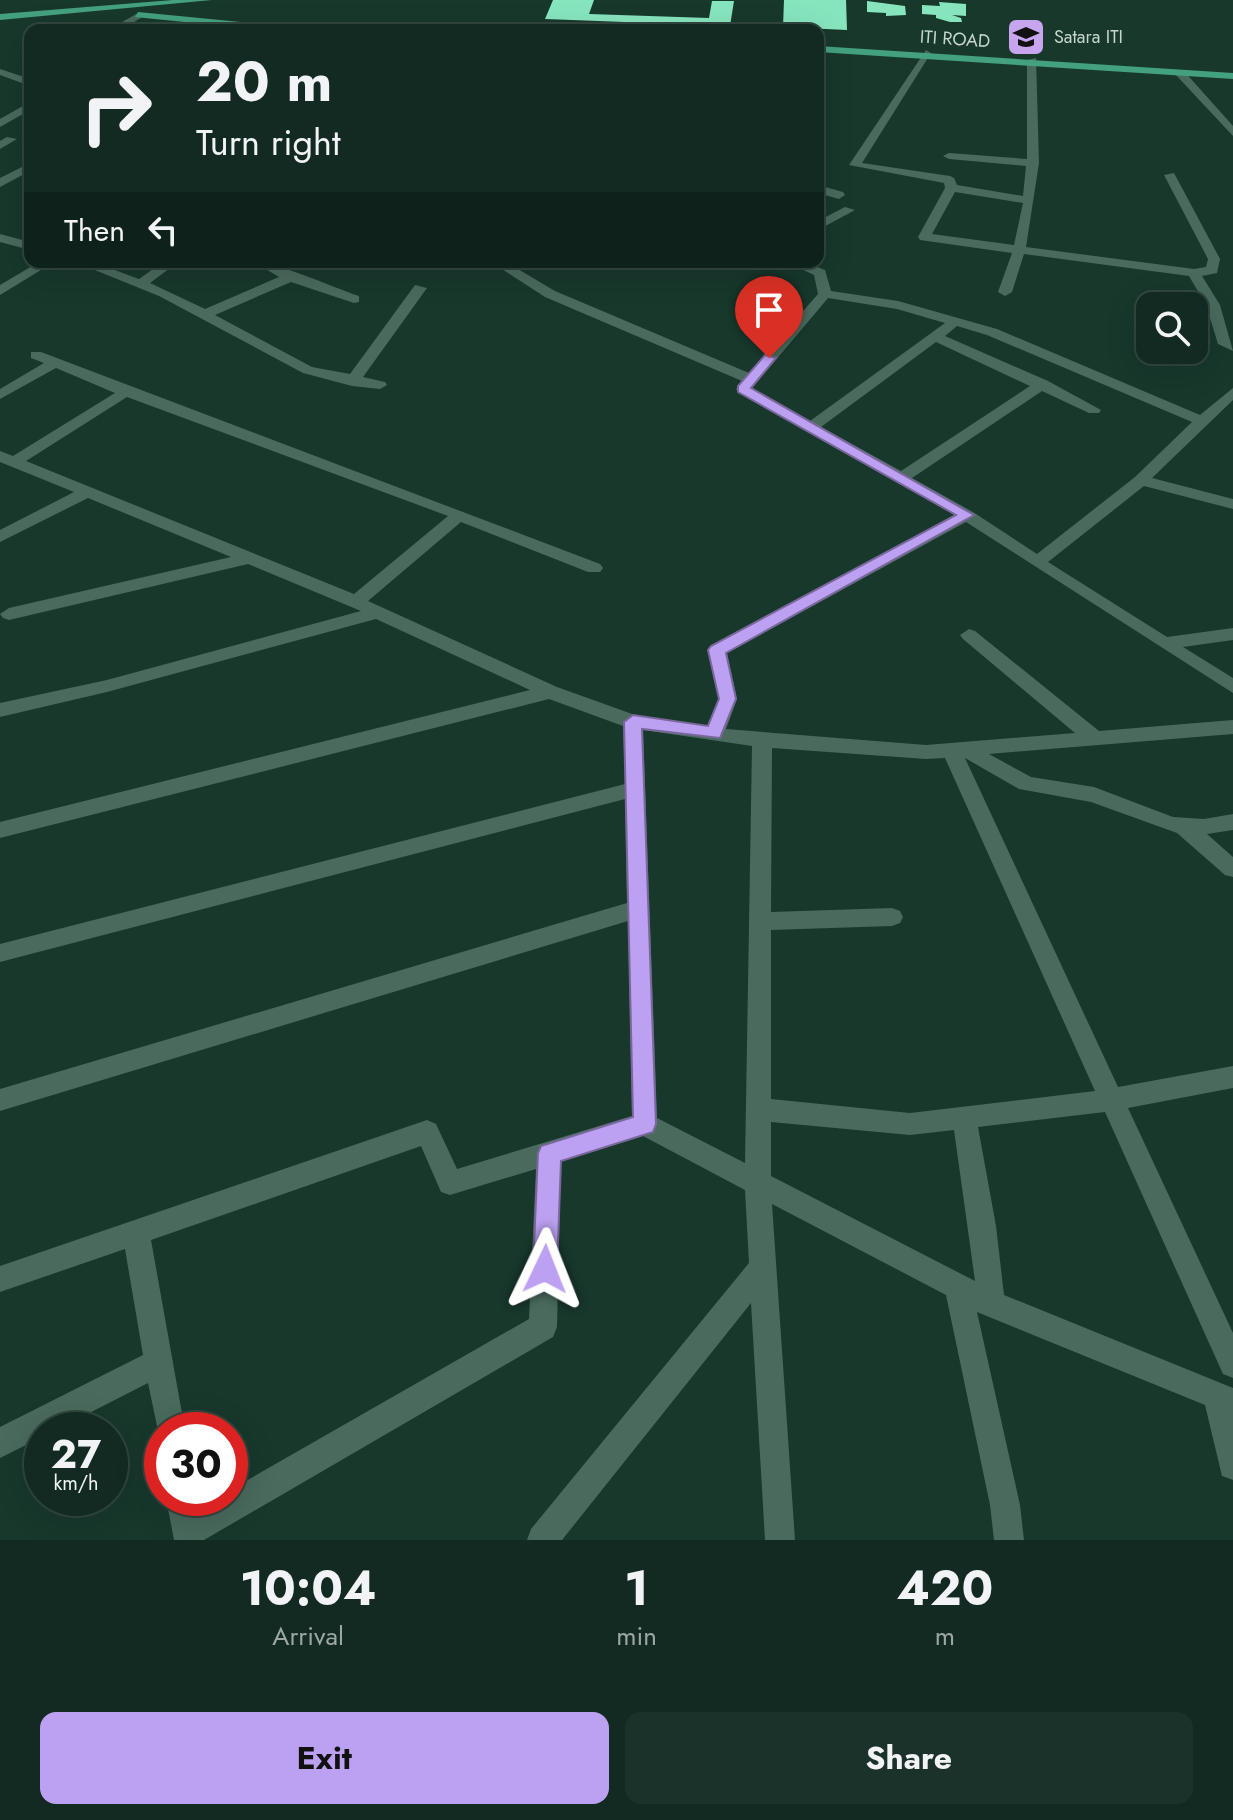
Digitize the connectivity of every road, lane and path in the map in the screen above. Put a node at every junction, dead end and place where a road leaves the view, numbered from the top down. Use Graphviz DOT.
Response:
graph roads {
  1 [pos="139,0"];
  2 [pos="207,0"];
  3 [pos="102,8"];
  4 [pos="0,11"];
  5 [pos="141,15"];
  6 [pos="0,17"];
  7 [pos="124,24"];
  8 [pos="232,24"];
  9 [pos="824,49"];
  10 [pos="926,53"];
  11 [pos="1032,60"];
  12 [pos="0,72"];
  13 [pos="1179,72"];
  14 [pos="1233,76"];
  15 [pos="24,81"];
  16 [pos="24,109"];
  17 [pos="0,124"];
  18 [pos="1231,130"];
  19 [pos="949,156"];
  20 [pos="1033,163"];
  21 [pos="24,169"];
  22 [pos="1170,175"];
  23 [pos="0,183"];
  24 [pos="951,188"];
  25 [pos="824,191"];
  26 [pos="839,195"];
  27 [pos="1029,200"];
  28 [pos="849,210"];
  29 [pos="824,223"];
  30 [pos="0,238"];
  31 [pos="24,244"];
  32 [pos="1023,250"];
  33 [pos="38,268"];
  34 [pos="97,268"];
  35 [pos="163,268"];
  36 [pos="272,268"];
  37 [pos="507,268"];
  38 [pos="808,268"];
  39 [pos="1194,273"];
  40 [pos="290,277"];
  41 [pos="140,284"];
  42 [pos="420,288"];
  43 [pos="0,291"];
  44 [pos="1005,292"];
  45 [pos="825,294"];
  46 [pos="354,299"];
  47 [pos="203,315"];
  48 [pos="956,321"];
  49 [pos="934,336"];
  50 [pos="1233,347"];
  51 [pos="36,355"];
  52 [pos="55,363"];
  53 [pos="751,379"];
  54 [pos="352,382"];
  55 [pos="1043,384"];
  56 [pos="380,385"];
  57 [pos="126,392"];
  58 [pos="1233,392"];
  59 [pos="0,395"];
  60 [pos="1094,410"];
  61 [pos="1202,421"];
  62 [pos="811,427"];
  63 [pos="7,459"];
  64 [pos="901,478"];
  65 [pos="1141,480"];
  66 [pos="87,492"];
  67 [pos="1233,504"];
  68 [pos="459,515"];
  69 [pos="967,515"];
  70 [pos="0,537"];
  71 [pos="249,558"];
  72 [pos="1037,562"];
  73 [pos="594,568"];
  74 [pos="356,602"];
  75 [pos="379,612"];
  76 [pos="9,614"];
  77 [pos="1233,634"];
  78 [pos="969,635"];
  79 [pos="1165,643"];
  80 [pos="1233,687"];
  81 [pos="550,692"];
  82 [pos="0,710"];
  83 [pos="633,722"];
  84 [pos="1233,727"];
  85 [pos="714,733"];
  86 [pos="762,740"];
  87 [pos="1097,740"];
  88 [pos="957,750"];
  89 [pos="635,789"];
  90 [pos="1233,822"];
  91 [pos="1185,828"];
  92 [pos="0,830"];
  93 [pos="1233,869"];
  94 [pos="638,909"];
  95 [pos="892,917"];
  96 [pos="760,921"];
  97 [pos="0,953"];
  98 [pos="1233,1077"];
  99 [pos="0,1100"];
  100 [pos="1110,1100"];
  101 [pos="758,1109"];
  102 [pos="964,1117"];
  103 [pos="645,1124"];
  104 [pos="549,1153"];
  105 [pos="758,1183"];
  106 [pos="136,1232"];
  107 [pos="763,1267"];
  108 [pos="0,1279"];
  109 [pos="958,1287"];
  110 [pos="991,1304"];
  111 [pos="158,1363"];
  112 [pos="1233,1364"];
  113 [pos="1225,1398"];
  114 [pos="167,1412"];
  115 [pos="0,1443"];
  116 [pos="1233,1465"];
  117 [pos="184,1516"];
  118 [pos="188,1536"];
  119 [pos="542,1540"];
  120 [pos="780,1540"];
  121 [pos="1009,1540"];
  1 -- 4 [label="main road"];
  2 -- 3 [label="main road"];
  3 -- 5 [label="main road"];
  3 -- 6 [label="main road"];
  5 -- 7 [label="street"];
  5 -- 8 [label="main road"];
  9 -- 10 [label="main road, ITI ROAD"];
  10 -- 11 [label="main road, ITI ROAD"];
  10 -- 24 [label="street"];
  11 -- 13 [label="main road, ITI ROAD"];
  11 -- 20 [label="street"];
  12 -- 15 [label="street"];
  13 -- 14 [label="main road, ITI ROAD"];
  13 -- 18 [label="street"];
  16 -- 17 [label="street"];
  19 -- 20 [label="street"];
  20 -- 27 [label="street"];
  21 -- 23 [label="street"];
  22 -- 39 [label="street"];
  24 -- 27 [label="street"];
  24 -- 32 [label="street"];
  25 -- 26 [label="street"];
  27 -- 32 [label="street"];
  28 -- 29 [label="street"];
  30 -- 31 [label="street"];
  32 -- 39 [label="street"];
  32 -- 44 [label="street"];
  33 -- 43 [label="street"];
  34 -- 41 [label="street"];
  35 -- 41 [label="street"];
  36 -- 40 [label="street"];
  37 -- 53 [label="street"];
  38 -- 45 [label="street"];
  39 -- 50 [label="street"];
  40 -- 46 [label="street"];
  40 -- 47 [label="street"];
  41 -- 47 [label="street"];
  42 -- 54 [label="street"];
  45 -- 48 [label="street"];
  45 -- 53 [label="street"];
  47 -- 54 [label="street"];
  48 -- 49 [label="street"];
  48 -- 61 [label="street"];
  49 -- 55 [label="street"];
  49 -- 62 [label="street"];
  51 -- 52 [label="street"];
  52 -- 57 [label="street"];
  52 -- 59 [label="street"];
  53 -- 62 [label="street"];
  54 -- 56 [label="street"];
  55 -- 60 [label="street"];
  55 -- 64 [label="street"];
  57 -- 63 [label="street"];
  57 -- 68 [label="street"];
  58 -- 61 [label="street"];
  61 -- 65 [label="street"];
  62 -- 64 [label="street"];
  63 -- 66 [label="street"];
  64 -- 69 [label="street"];
  65 -- 67 [label="street"];
  65 -- 72 [label="street"];
  66 -- 70 [label="street"];
  66 -- 71 [label="street"];
  68 -- 73 [label="street"];
  68 -- 74 [label="street"];
  69 -- 72 [label="street"];
  69 -- 85 [label="street"];
  71 -- 74 [label="street"];
  71 -- 76 [label="street"];
  72 -- 79 [label="street"];
  74 -- 75 [label="street"];
  75 -- 81 [label="street"];
  75 -- 82 [label="street"];
  77 -- 79 [label="street"];
  78 -- 87 [label="street"];
  79 -- 80 [label="street"];
  81 -- 83 [label="street"];
  81 -- 92 [label="street"];
  83 -- 85 [label="street"];
  83 -- 89 [label="street"];
  84 -- 87 [label="street"];
  85 -- 86 [label="street"];
  86 -- 88 [label="street"];
  86 -- 96 [label="street"];
  87 -- 88 [label="street"];
  88 -- 91 [label="street"];
  88 -- 100 [label="street"];
  89 -- 94 [label="street"];
  89 -- 97 [label="street"];
  90 -- 91 [label="street"];
  91 -- 93 [label="street"];
  94 -- 99 [label="street"];
  94 -- 103 [label="street"];
  95 -- 96 [label="street"];
  96 -- 101 [label="street"];
  98 -- 100 [label="street"];
  100 -- 102 [label="street"];
  100 -- 112 [label="street"];
  101 -- 102 [label="street"];
  101 -- 105 [label="street"];
  102 -- 110 [label="street"];
  103 -- 104 [label="street"];
  103 -- 105 [label="street"];
  104 -- 106 [label="street"];
  104 -- 118 [label="street"];
  105 -- 107 [label="street"];
  105 -- 109 [label="street"];
  106 -- 108 [label="street"];
  106 -- 111 [label="street"];
  107 -- 119 [label="street"];
  107 -- 120 [label="street"];
  109 -- 110 [label="street"];
  109 -- 121 [label="street"];
  110 -- 113 [label="street"];
  111 -- 114 [label="street"];
  111 -- 115 [label="street"];
  113 -- 116 [label="street"];
  117 -- 118 [label="street"];
}
